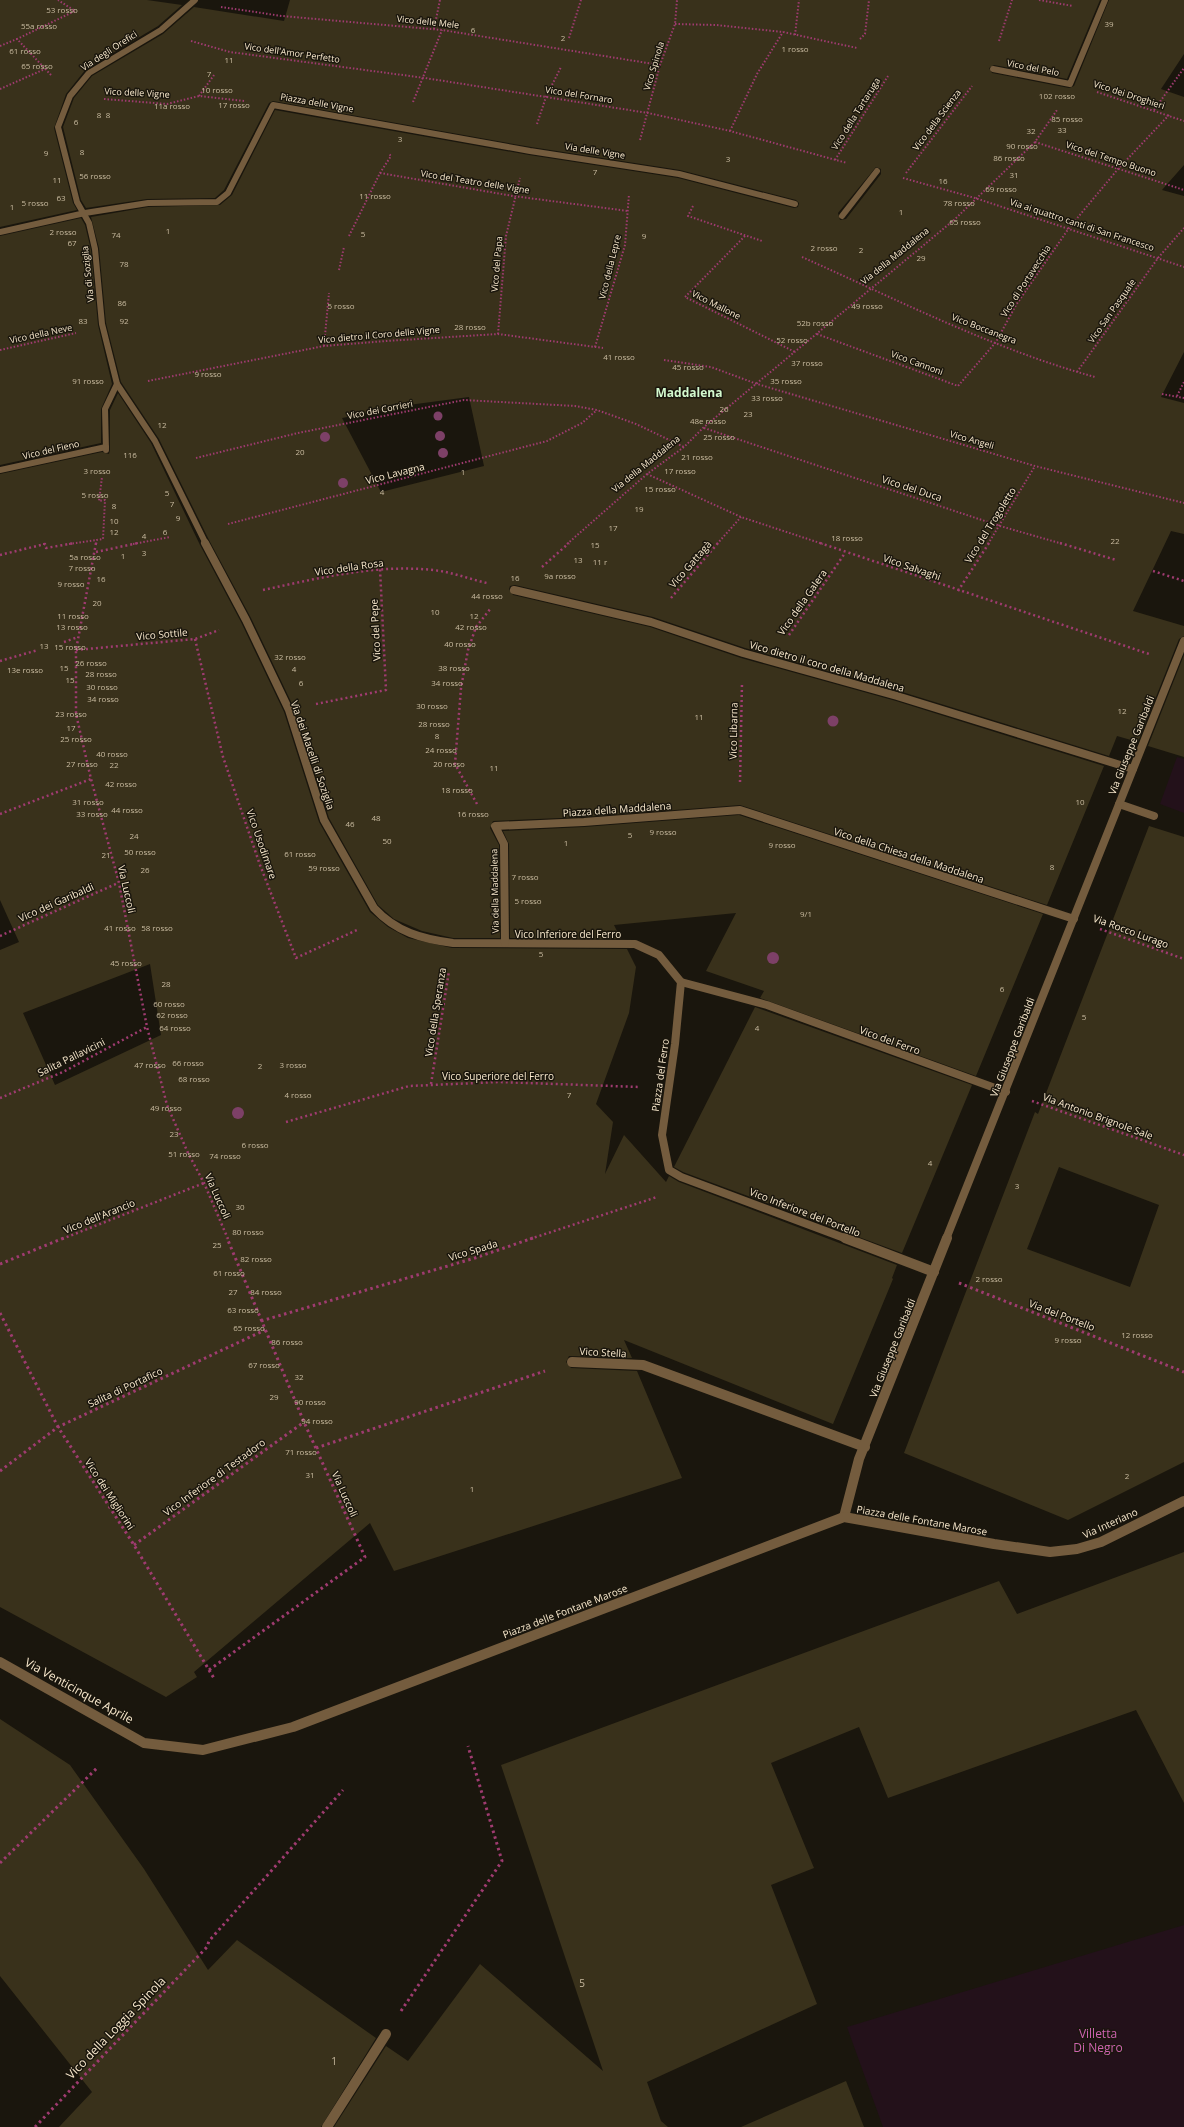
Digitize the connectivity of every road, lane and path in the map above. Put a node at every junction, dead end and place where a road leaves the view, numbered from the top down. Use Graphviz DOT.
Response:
graph roads {
  1 [pos="58,0"];
  2 [pos="440,0"];
  3 [pos="581,0"];
  4 [pos="677,0"];
  5 [pos="799,0"];
  6 [pos="869,0"];
  7 [pos="1012,0"];
  8 [pos="1105,0"];
  9 [pos="194,2"];
  10 [pos="675,24"];
  11 [pos="161,30"];
  12 [pos="434,30"];
  13 [pos="442,30"];
  14 [pos="783,32"];
  15 [pos="795,35"];
  16 [pos="569,38"];
  17 [pos="860,38"];
  18 [pos="17,39"];
  19 [pos="999,43"];
  20 [pos="0,46"];
  21 [pos="857,48"];
  22 [pos="569,49"];
  23 [pos="568,52"];
  24 [pos="660,65"];
  25 [pos="560,67"];
  26 [pos="1184,68"];
  27 [pos="46,69"];
  28 [pos="993,69"];
  29 [pos="214,75"];
  30 [pos="888,76"];
  31 [pos="425,78"];
  32 [pos="973,84"];
  33 [pos="1070,84"];
  34 [pos="0,89"];
  35 [pos="70,96"];
  36 [pos="199,96"];
  37 [pos="546,97"];
  38 [pos="273,105"];
  39 [pos="410,108"];
  40 [pos="1154,110"];
  41 [pos="648,113"];
  42 [pos="1169,115"];
  43 [pos="1184,121"];
  44 [pos="391,126"];
  45 [pos="1035,142"];
  46 [pos="835,160"];
  47 [pos="632,166"];
  48 [pos="1118,169"];
  49 [pos="878,171"];
  50 [pos="380,173"];
  51 [pos="902,178"];
  52 [pos="1184,190"];
  53 [pos="513,196"];
  54 [pos="975,198"];
  55 [pos="695,203"];
  56 [pos="795,204"];
  57 [pos="628,211"];
  58 [pos="85,213"];
  59 [pos="842,216"];
  60 [pos="89,223"];
  61 [pos="1069,228"];
  62 [pos="1184,228"];
  63 [pos="0,232"];
  64 [pos="349,236"];
  65 [pos="745,236"];
  66 [pos="762,241"];
  67 [pos="344,247"];
  68 [pos="802,257"];
  69 [pos="1158,258"];
  70 [pos="1184,268"];
  71 [pos="339,270"];
  72 [pos="872,288"];
  73 [pos="329,293"];
  74 [pos="77,333"];
  75 [pos="498,334"];
  76 [pos="817,334"];
  77 [pos="996,342"];
  78 [pos="324,346"];
  79 [pos="595,347"];
  80 [pos="603,348"];
  81 [pos="0,350"];
  82 [pos="796,352"];
  83 [pos="664,360"];
  84 [pos="1077,372"];
  85 [pos="1095,377"];
  86 [pos="143,382"];
  87 [pos="1184,382"];
  88 [pos="117,384"];
  89 [pos="757,384"];
  90 [pos="1162,394"];
  91 [pos="1177,396"];
  92 [pos="1184,398"];
  93 [pos="597,410"];
  94 [pos="704,427"];
  95 [pos="684,447"];
  96 [pos="106,448"];
  97 [pos="169,466"];
  98 [pos="1035,466"];
  99 [pos="0,470"];
  100 [pos="647,474"];
  101 [pos="1184,503"];
  102 [pos="741,517"];
  103 [pos="1000,526"];
  104 [pos="199,532"];
  105 [pos="98,540"];
  106 [pos="96,552"];
  107 [pos="845,553"];
  108 [pos="0,556"];
  109 [pos="1116,560"];
  110 [pos="380,569"];
  111 [pos="1153,571"];
  112 [pos="1184,580"];
  113 [pos="514,590"];
  114 [pos="958,591"];
  115 [pos="234,596"];
  116 [pos="246,620"];
  117 [pos="651,622"];
  118 [pos="78,637"];
  119 [pos="195,639"];
  120 [pos="64,642"];
  121 [pos="1184,642"];
  122 [pos="38,650"];
  123 [pos="76,650"];
  124 [pos="743,653"];
  125 [pos="772,660"];
  126 [pos="0,661"];
  127 [pos="1176,663"];
  128 [pos="288,710"];
  129 [pos="1133,769"];
  130 [pos="90,779"];
  131 [pos="1119,804"];
  132 [pos="740,810"];
  133 [pos="0,814"];
  134 [pos="1154,816"];
  135 [pos="496,826"];
  136 [pos="119,883"];
  137 [pos="1074,919"];
  138 [pos="385,920"];
  139 [pos="0,936"];
  140 [pos="453,943"];
  141 [pos="505,944"];
  142 [pos="1184,959"];
  143 [pos="681,982"];
  144 [pos="147,1027"];
  145 [pos="431,1084"];
  146 [pos="618,1087"];
  147 [pos="1006,1092"];
  148 [pos="0,1098"];
  149 [pos="286,1122"];
  150 [pos="1184,1155"];
  151 [pos="669,1170"];
  152 [pos="681,1177"];
  153 [pos="204,1183"];
  154 [pos="0,1264"];
  155 [pos="934,1272"];
  156 [pos="0,1313"];
  157 [pos="261,1321"];
  158 [pos="265,1330"];
  159 [pos="572,1362"];
  160 [pos="1184,1372"];
  161 [pos="304,1422"];
  162 [pos="58,1427"];
  163 [pos="865,1447"];
  164 [pos="316,1448"];
  165 [pos="0,1471"];
  166 [pos="1184,1501"];
  167 [pos="844,1517"];
  168 [pos="994,1544"];
  169 [pos="134,1545"];
  170 [pos="0,1662"];
  171 [pos="209,1670"];
  172 [pos="215,1680"];
  173 [pos="144,1743"];
  174 [pos="468,1746"];
  175 [pos="98,1767"];
  176 [pos="343,1790"];
  177 [pos="0,1863"];
  178 [pos="386,2034"];
  179 [pos="35,2127"];
  180 [pos="326,2127"];
  1 -- 18 [label="path"];
  2 -- 12 [label="path"];
  3 -- 16 [label="path"];
  4 -- 10 [label="path, Vico Spinola"];
  5 -- 15 [label="path"];
  6 -- 17 [label="path"];
  7 -- 19 [label="path"];
  8 -- 33 [label="street"];
  9 -- 11 [label="street, Via degli Orefici"];
  9 -- 12 [label="path, Vico delle Mele"];
  10 -- 14 [label="path"];
  10 -- 24 [label="path, Vico Spinola"];
  11 -- 31 [label="path, Vico dell'Amor Perfetto"];
  11 -- 35 [label="street, Via degli Orefici"];
  12 -- 13 [label="path, Vico delle Mele"];
  13 -- 22 [label="path, Vico delle Mele"];
  13 -- 31 [label="path"];
  14 -- 15 [label="path"];
  14 -- 41 [label="path, Vico del Fornaro"];
  15 -- 21 [label="path"];
  18 -- 20 [label="path"];
  18 -- 27 [label="path"];
  22 -- 23 [label="path"];
  22 -- 24 [label="path, Vico delle Mele"];
  24 -- 41 [label="path, Vico Spinola"];
  25 -- 37 [label="path"];
  26 -- 40 [label="path"];
  27 -- 34 [label="path"];
  27 -- 35 [label="path"];
  28 -- 33 [label="street, Vico del Pelo"];
  29 -- 36 [label="path"];
  30 -- 46 [label="path, Vico della Tartaruga"];
  31 -- 37 [label="path, Vico del Fornaro"];
  31 -- 39 [label="path"];
  32 -- 51 [label="path, Vico della Scienza"];
  33 -- 40 [label="path, Vico dei Droghieri"];
  33 -- 45 [label="path, Via della Maddalena"];
  35 -- 36 [label="path, Vico delle Vigne"];
  35 -- 58 [label="street, Via degli Orefici"];
  36 -- 38 [label="path, Vico delle Vigne"];
  37 -- 41 [label="path, Vico del Fornaro"];
  38 -- 44 [label="street, Piazza delle Vigne"];
  38 -- 58 [label="street, Piazza delle Vigne"];
  40 -- 42 [label="path, Vico dei Droghieri"];
  42 -- 43 [label="path, Vico dei Droghieri"];
  42 -- 48 [label="path, Vico di Portavecchia"];
  44 -- 47 [label="street, Via delle Vigne"];
  44 -- 50 [label="path"];
  45 -- 48 [label="path, Vico del Tempo Buono"];
  45 -- 54 [label="path, Via della Maddalena"];
  47 -- 56 [label="street, Via delle Vigne"];
  47 -- 57 [label="path, Vico della Lepre"];
  48 -- 52 [label="path, Vico del Tempo Buono"];
  48 -- 61 [label="path, Vico di Portavecchia"];
  49 -- 59 [label="street"];
  50 -- 53 [label="path, Vico del Teatro delle Vigne"];
  50 -- 64 [label="path"];
  53 -- 57 [label="path, Vico del Teatro delle Vigne"];
  53 -- 75 [label="path, Vico del Papa"];
  54 -- 61 [label="path, Via ai quattro canti di San Francesco"];
  54 -- 72 [label="path, Via della Maddalena"];
  55 -- 65 [label="path"];
  57 -- 79 [label="path, Vico della Lepre"];
  58 -- 60 [label="street, Via degli Orefici"];
  58 -- 63 [label="street, Piazza delle Vigne"];
  60 -- 88 [label="street, Via di Soziglia"];
  61 -- 69 [label="path, Via ai quattro canti di San Francesco"];
  61 -- 77 [label="path, Vico di Portavecchia"];
  62 -- 69 [label="path, Vico San Pasquale"];
  65 -- 66 [label="path"];
  65 -- 82 [label="path, Vico Mallone"];
  67 -- 71 [label="path"];
  68 -- 72 [label="path, Vico Boccanegra"];
  69 -- 70 [label="path, Via ai quattro canti di San Francesco"];
  69 -- 84 [label="path, Vico San Pasquale"];
  72 -- 76 [label="path, Via della Maddalena"];
  72 -- 77 [label="path, Vico Boccanegra"];
  73 -- 78 [label="path"];
  74 -- 81 [label="path, Vico della Neve"];
  75 -- 78 [label="path, Vico dietro il Coro delle Vigne"];
  75 -- 79 [label="path, Vico dietro il Coro delle Vigne"];
  76 -- 77 [label="path, Vico Cannoni"];
  76 -- 82 [label="path, Via della Maddalena"];
  77 -- 84 [label="path, Vico Boccanegra"];
  78 -- 86 [label="path, Vico dietro il Coro delle Vigne"];
  79 -- 80 [label="path, Vico dietro il Coro delle Vigne"];
  82 -- 89 [label="path, Via della Maddalena"];
  83 -- 89 [label="path"];
  84 -- 85 [label="path, Vico Boccanegra"];
  87 -- 91 [label="path"];
  88 -- 96 [label="street"];
  88 -- 97 [label="street, Via dei Macelli di Soziglia"];
  89 -- 94 [label="path, Via della Maddalena"];
  89 -- 98 [label="path, Vico Angeli"];
  90 -- 91 [label="path"];
  91 -- 92 [label="path"];
  93 -- 95 [label="path"];
  93 -- 97 [label="path, Vico dei Corrieri"];
  93 -- 104 [label="path, Vico Lavagna"];
  94 -- 95 [label="path, Via della Maddalena"];
  94 -- 103 [label="path, Vico del Duca"];
  95 -- 100 [label="path, Via della Maddalena"];
  96 -- 99 [label="street, Vico del Fieno"];
  96 -- 105 [label="path, Via Luccoli"];
  97 -- 104 [label="street, Via dei Macelli di Soziglia"];
  98 -- 101 [label="path, Vico Angeli"];
  98 -- 103 [label="path, Vico del Trogoletto"];
  100 -- 102 [label="path, Vico Salvaghi"];
  100 -- 113 [label="path, Via della Maddalena"];
  102 -- 107 [label="path, Vico Salvaghi"];
  102 -- 117 [label="path, Vico Gattagà"];
  103 -- 109 [label="path, Vico del Duca"];
  103 -- 114 [label="path, Vico del Trogoletto"];
  104 -- 106 [label="path, Vico Lavagna"];
  104 -- 115 [label="street, Via dei Macelli di Soziglia"];
  105 -- 106 [label="path, Via Luccoli"];
  105 -- 108 [label="path"];
  106 -- 118 [label="path, Via Luccoli"];
  107 -- 114 [label="path, Vico Salvaghi"];
  107 -- 125 [label="path, Vico della Galera"];
  110 -- 113 [label="path, Vico della Rosa"];
  110 -- 115 [label="path, Vico della Rosa"];
  110 -- 128 [label="path, Vico del Pepe"];
  111 -- 112 [label="path"];
  113 -- 117 [label="street, Vico dietro il coro della Maddalena"];
  113 -- 135 [label="path, Via della Maddalena"];
  114 -- 127 [label="path, Vico Salvaghi"];
  115 -- 116 [label="street, Via dei Macelli di Soziglia"];
  116 -- 119 [label="path, Vico Sottile"];
  116 -- 128 [label="street, Via dei Macelli di Soziglia"];
  117 -- 124 [label="street, Vico dietro il coro della Maddalena"];
  118 -- 120 [label="path"];
  118 -- 123 [label="path, Via Luccoli"];
  119 -- 123 [label="path, Vico Sottile"];
  119 -- 138 [label="path, Vico Usodimare"];
  121 -- 127 [label="street, Via Giuseppe Garibaldi"];
  122 -- 126 [label="path"];
  123 -- 130 [label="path, Via Luccoli"];
  124 -- 125 [label="street, Vico dietro il coro della Maddalena"];
  124 -- 132 [label="path, Vico Libarna"];
  125 -- 129 [label="street, Vico dietro il coro della Maddalena"];
  127 -- 129 [label="street, Via Giuseppe Garibaldi"];
  128 -- 138 [label="street, Via dei Macelli di Soziglia"];
  129 -- 131 [label="street, Via Giuseppe Garibaldi"];
  130 -- 133 [label="path"];
  130 -- 136 [label="path, Via Luccoli"];
  131 -- 134 [label="street"];
  131 -- 137 [label="street, Via Giuseppe Garibaldi"];
  132 -- 135 [label="street, Piazza della Maddalena"];
  132 -- 137 [label="street, Vico della Chiesa della Maddalena"];
  135 -- 141 [label="street, Via della Maddalena"];
  136 -- 139 [label="path, Vico dei Garibaldi"];
  136 -- 144 [label="path, Via Luccoli"];
  137 -- 142 [label="path, Via Rocco Lurago"];
  137 -- 147 [label="street, Via Giuseppe Garibaldi"];
  138 -- 140 [label="street, Via dei Macelli di Soziglia"];
  140 -- 141 [label="street, Vico Inferiore del Ferro"];
  140 -- 145 [label="path, Vico della Speranza"];
  141 -- 143 [label="street, Vico Inferiore del Ferro"];
  143 -- 147 [label="street, Vico del Ferro"];
  143 -- 151 [label="street, Piazza del Ferro"];
  144 -- 148 [label="path, Salita Pallavicini"];
  144 -- 153 [label="path, Via Luccoli"];
  145 -- 146 [label="path, Vico Superiore del Ferro"];
  145 -- 149 [label="path, Vico Superiore del Ferro"];
  147 -- 150 [label="path, Via Antonio Brignole Sale"];
  147 -- 155 [label="street, Via Giuseppe Garibaldi"];
  151 -- 152 [label="street, Vico Inferiore del Portello"];
  152 -- 155 [label="street, Vico Inferiore del Portello"];
  152 -- 157 [label="path, Vico Spada"];
  153 -- 154 [label="path, Vico dell'Arancio"];
  153 -- 157 [label="path, Via Luccoli"];
  155 -- 160 [label="path, Via del Portello"];
  155 -- 163 [label="street, Via Giuseppe Garibaldi"];
  156 -- 162 [label="path, Vico dei Migliorini"];
  157 -- 158 [label="path, Via Luccoli"];
  158 -- 161 [label="path, Via Luccoli"];
  158 -- 162 [label="path, Salita di Portafico"];
  159 -- 163 [label="street, Vico Stella"];
  159 -- 164 [label="path, Vico Stella"];
  161 -- 164 [label="path, Via Luccoli"];
  161 -- 169 [label="path, Vico Inferiore di Testadoro"];
  162 -- 165 [label="path, Salita di Portafico"];
  162 -- 169 [label="path, Vico dei Migliorini"];
  163 -- 167 [label="street, Via Giuseppe Garibaldi"];
  164 -- 171 [label="path, Via Luccoli"];
  166 -- 168 [label="street, Via Interiano"];
  167 -- 168 [label="street, Piazza delle Fontane Marose"];
  167 -- 173 [label="street, Piazza delle Fontane Marose"];
  169 -- 171 [label="path, Vico dei Migliorini"];
  170 -- 173 [label="street, Via Venticinque Aprile"];
  171 -- 172 [label="path, Vico dei Migliorini"];
  174 -- 178 [label="path"];
  175 -- 177 [label="path"];
  176 -- 179 [label="path, Vico della Loggia Spinola"];
  178 -- 180 [label="street"];
}
